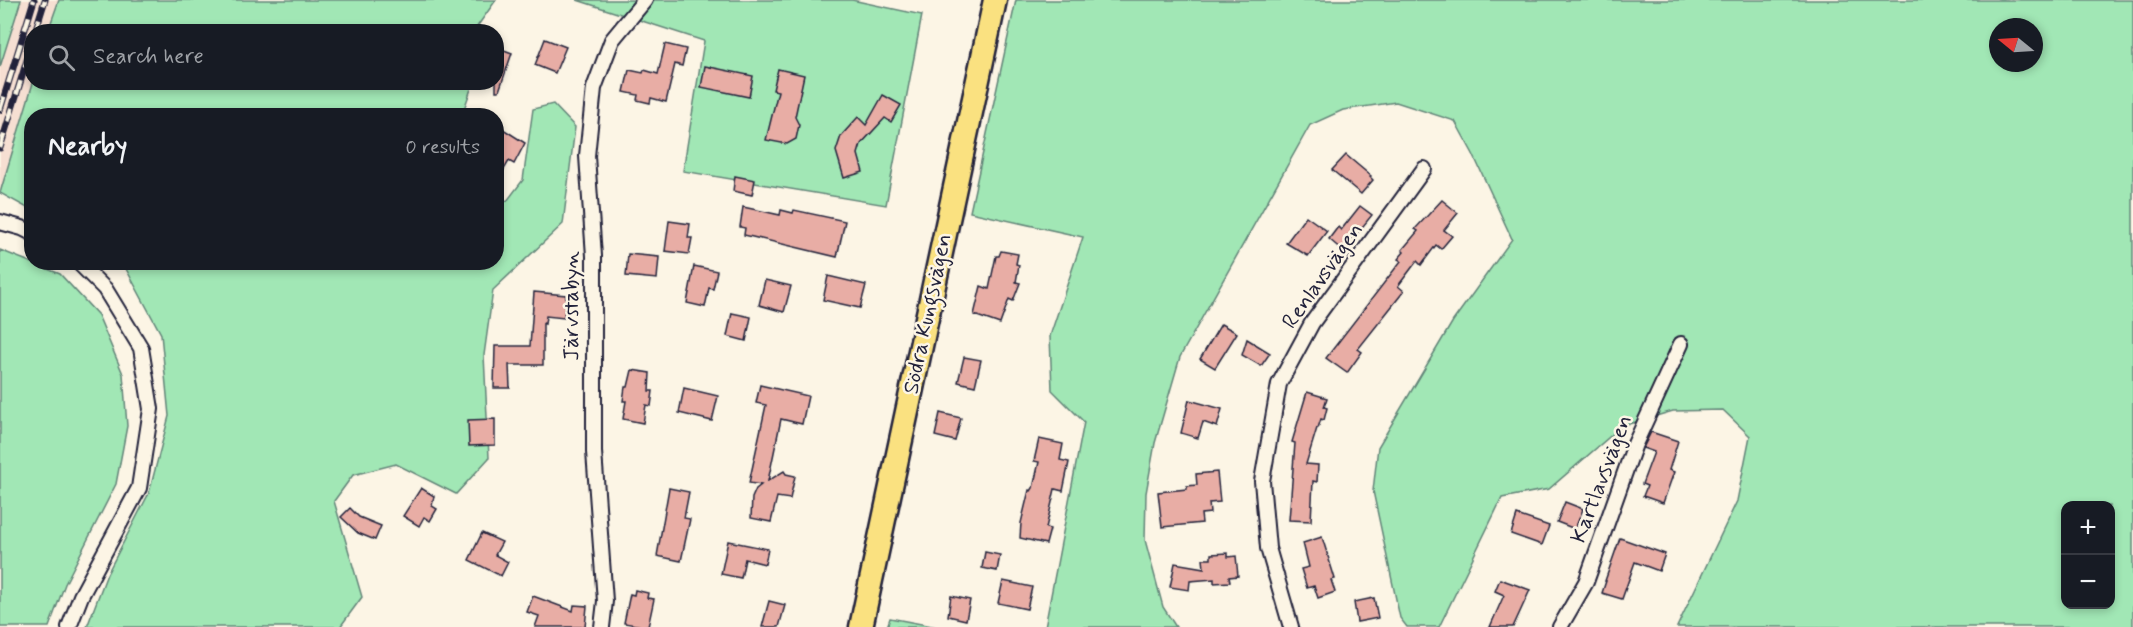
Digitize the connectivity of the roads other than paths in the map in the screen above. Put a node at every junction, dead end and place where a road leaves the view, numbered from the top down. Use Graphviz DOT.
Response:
graph roads {
  1 [pos="645,0"];
  2 [pos="994,0"];
  3 [pos="1424,170"];
  4 [pos="0,222"];
  5 [pos="24,230"];
  6 [pos="86,270"];
  7 [pos="1680,344"];
  8 [pos="69,627"];
  9 [pos="602,627"];
  10 [pos="861,627"];
  11 [pos="1291,627"];
  12 [pos="1560,627"];
  1 -- 9 [label="street, Järvstabyn"];
  2 -- 10 [label="main road, Södra Kungsvägen"];
  3 -- 11 [label="street, Renlavsvägen"];
  4 -- 5 [label="street"];
  6 -- 8 [label="street"];
  7 -- 12 [label="street, Kartlavsvägen"];
}
